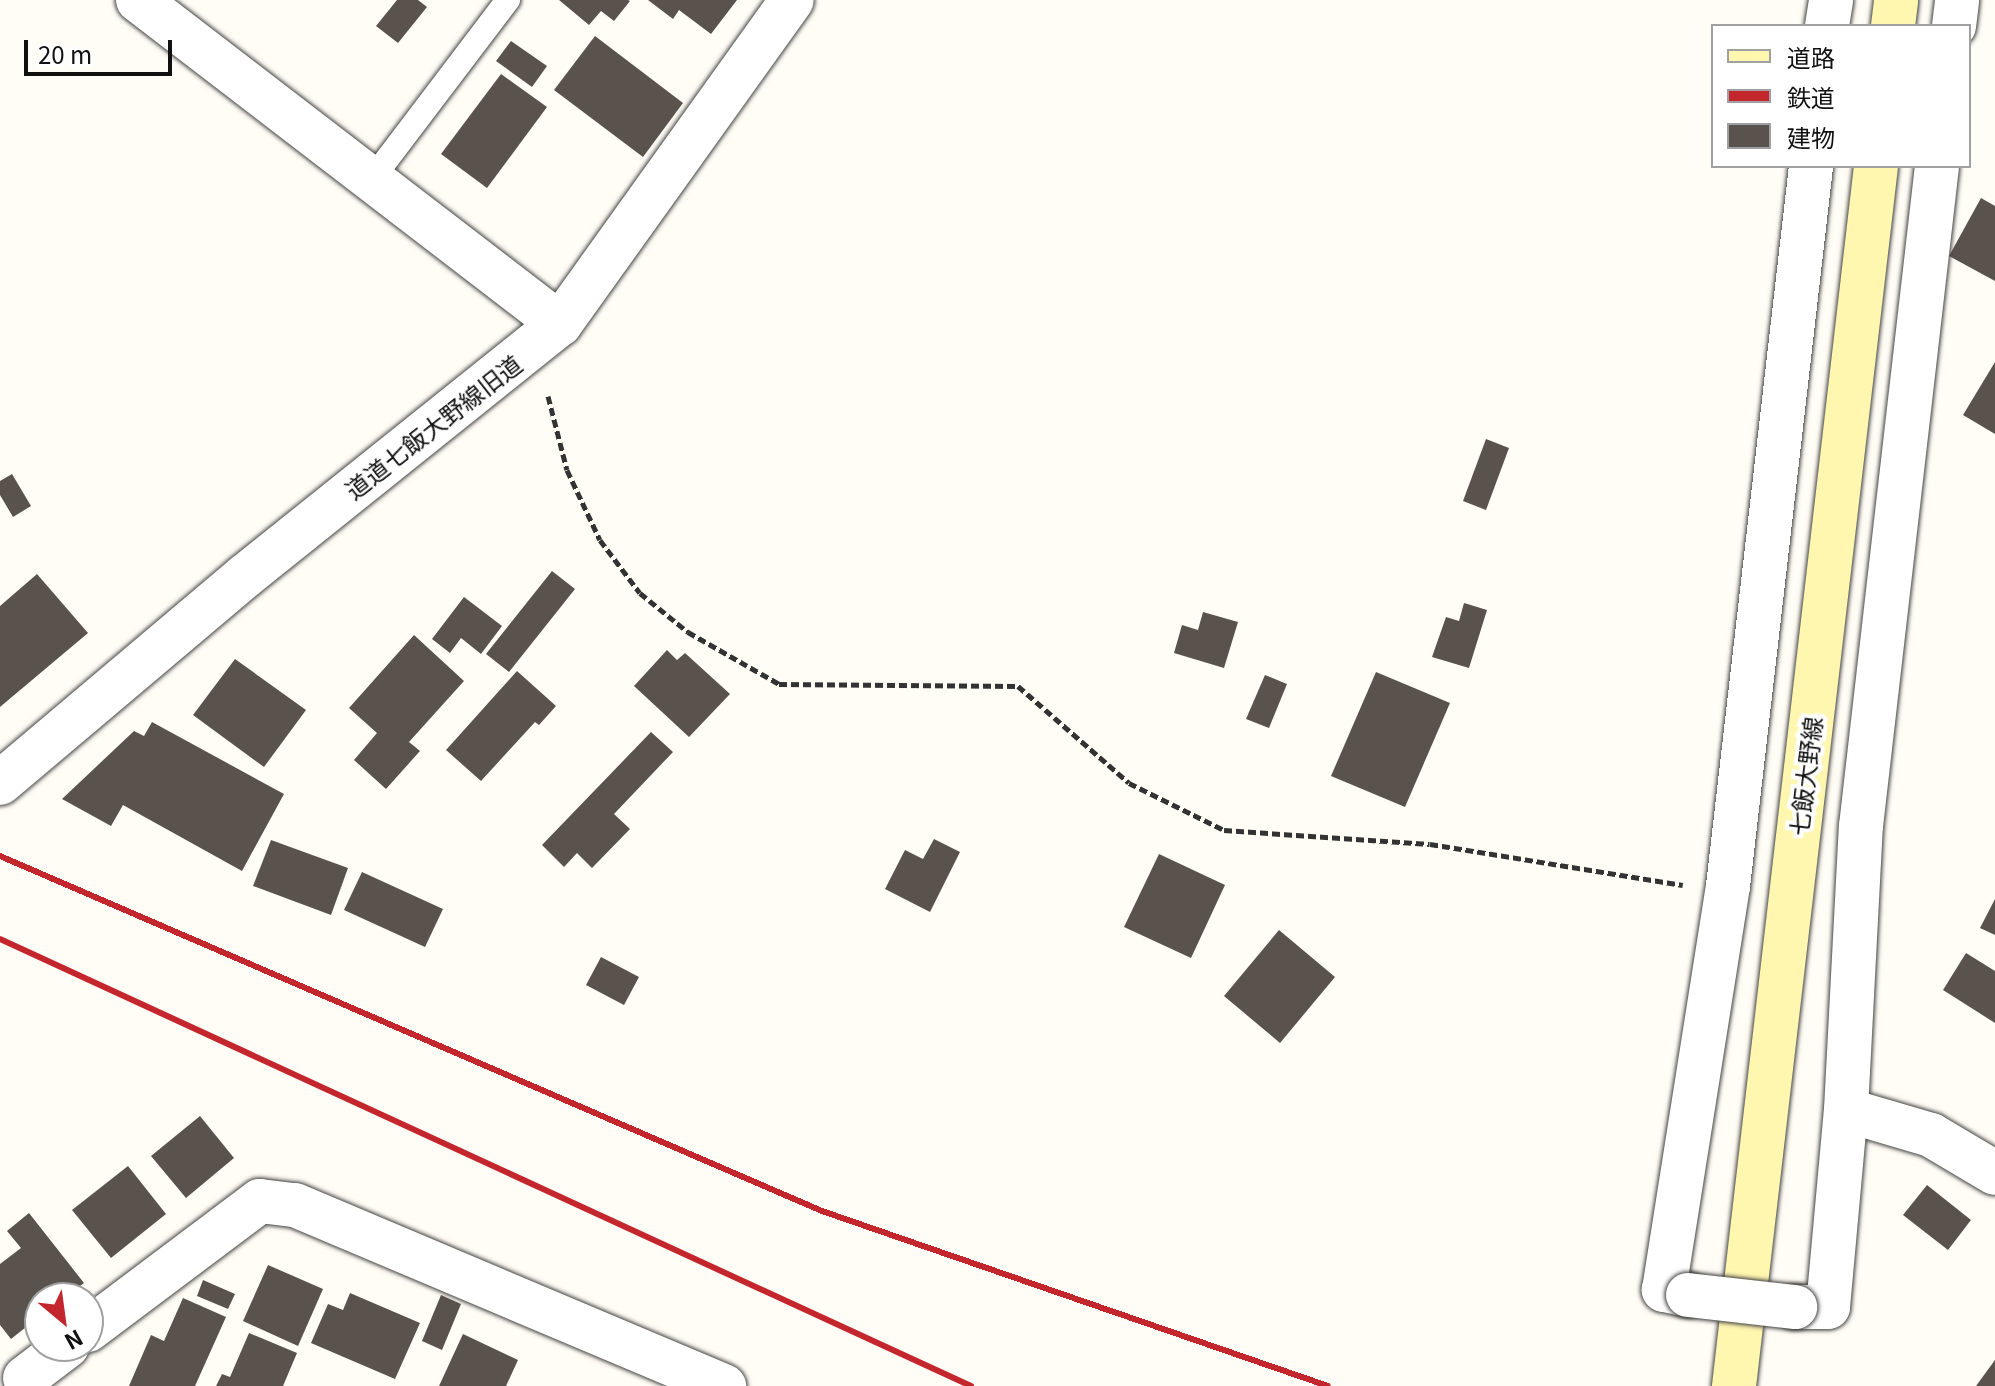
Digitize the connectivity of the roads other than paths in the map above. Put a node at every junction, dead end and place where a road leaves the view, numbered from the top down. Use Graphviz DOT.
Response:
graph roads {
  1 [pos="138,0"];
  2 [pos="508,0"];
  3 [pos="792,0"];
  4 [pos="1831,0"];
  5 [pos="1896,0"];
  6 [pos="1957,0"];
  7 [pos="1827,24"];
  8 [pos="1893,24"];
  9 [pos="1954,24"];
  10 [pos="1811,168"];
  11 [pos="1876,168"];
  12 [pos="1937,168"];
  13 [pos="372,179"];
  14 [pos="560,324"];
  15 [pos="0,783"];
  16 [pos="1846,1110"];
  17 [pos="1995,1173"];
  18 [pos="104,1318"];
  19 [pos="50,1362"];
  20 [pos="28,1383"];
  21 [pos="724,1386"];
  22 [pos="1734,1386"];
  1 -- 13 [label="street"];
  2 -- 13 [label="lane"];
  3 -- 14 [label="street, 道道七飯大野線旧道"];
  4 -- 7 [label="street"];
  5 -- 8 [label="main road"];
  6 -- 9 [label="street"];
  10 -- 16 [label="street, bridge"];
  11 -- 22 [label="main road, 七飯大野線"];
  12 -- 16 [label="street"];
  13 -- 14 [label="street"];
  14 -- 15 [label="street, 道道七飯大野線旧道"];
  16 -- 17 [label="street"];
  18 -- 21 [label="street"];
  19 -- 20 [label="street"];
}
